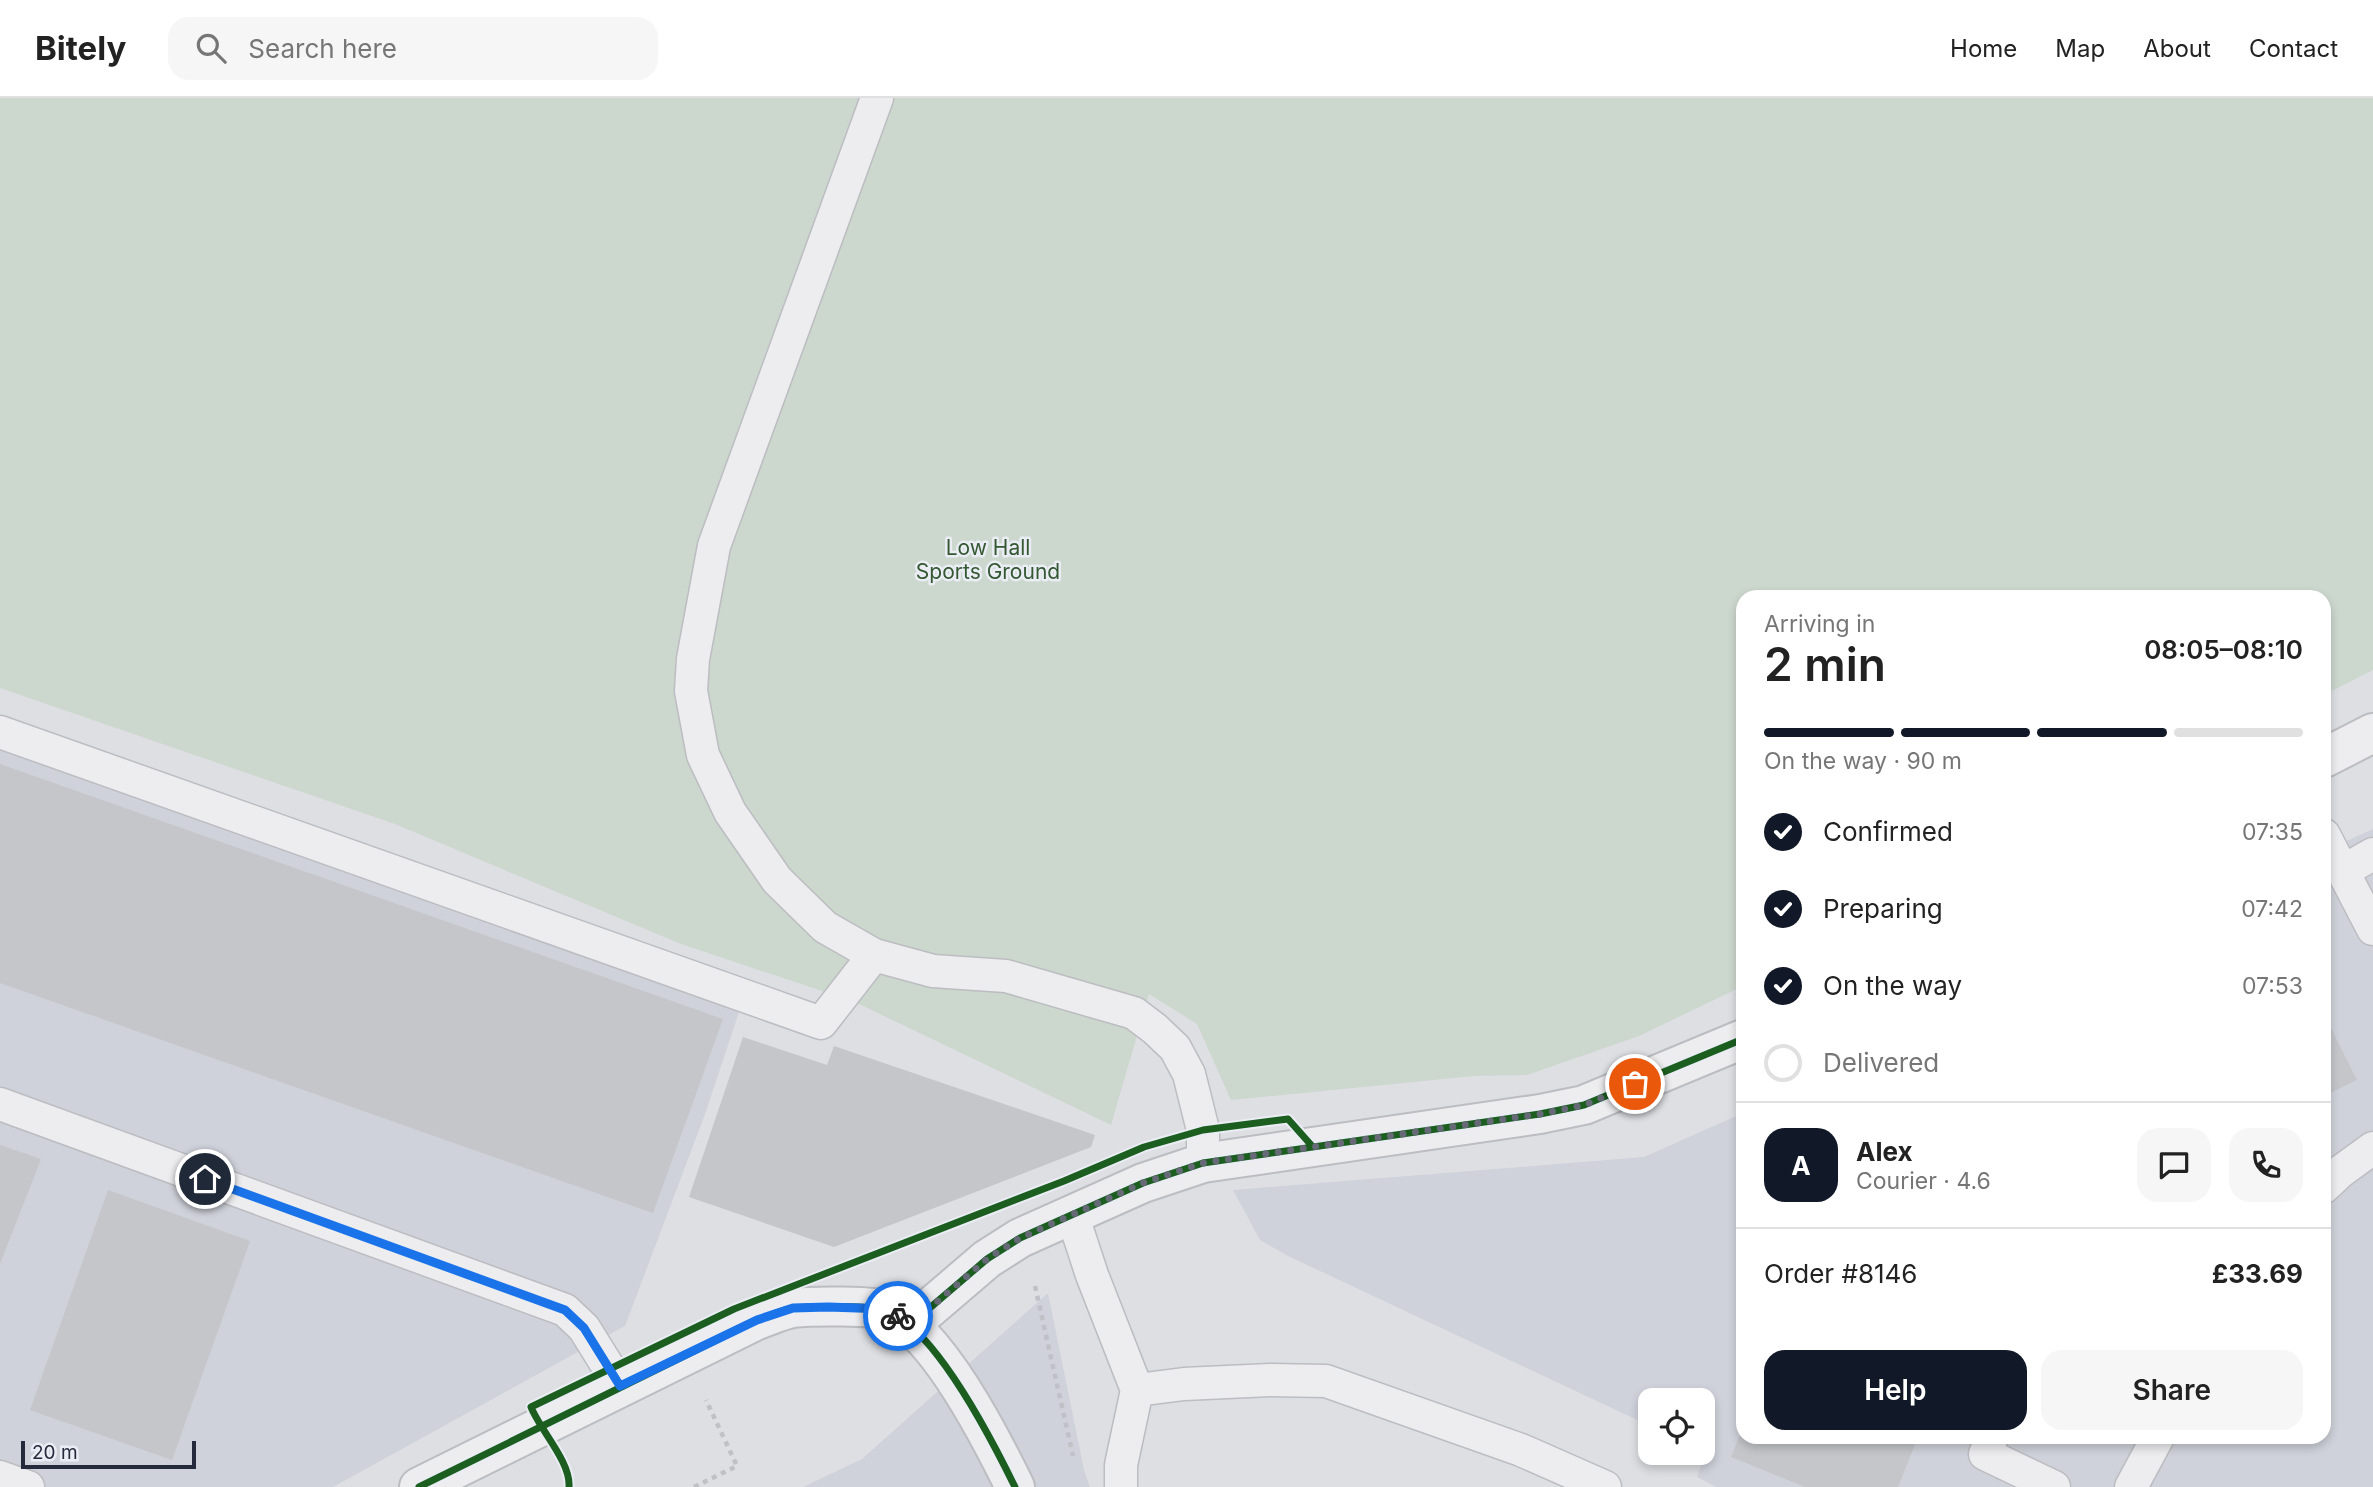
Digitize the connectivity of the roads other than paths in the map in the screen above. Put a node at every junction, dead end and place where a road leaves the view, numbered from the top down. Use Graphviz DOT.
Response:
graph roads {
  1 [pos="877,98"];
  2 [pos="0,732"];
  3 [pos="2373,733"];
  4 [pos="2331,754"];
  5 [pos="2331,848"];
  6 [pos="2373,854"];
  7 [pos="2343,871"];
  8 [pos="2373,929"];
  9 [pos="874,956"];
  10 [pos="1736,1043"];
  11 [pos="0,1104"];
  12 [pos="2373,1148"];
  13 [pos="1203,1163"];
  14 [pos="2331,1180"];
  15 [pos="1072,1214"];
  16 [pos="911,1324"];
  17 [pos="620,1386"];
  18 [pos="1137,1390"];
  19 [pos="1989,1444"];
  20 [pos="2154,1444"];
  21 [pos="0,1477"];
  22 [pos="28,1487"];
  23 [pos="419,1487"];
  24 [pos="1015,1487"];
  25 [pos="1121,1487"];
  26 [pos="1605,1487"];
  27 [pos="2054,1487"];
  28 [pos="2132,1487"];
  1 -- 9 [label="lane"];
  2 -- 9 [label="lane"];
  3 -- 4 [label="street"];
  5 -- 7 [label="lane"];
  6 -- 7 [label="lane"];
  7 -- 8 [label="lane"];
  9 -- 13 [label="lane"];
  10 -- 13 [label="street"];
  11 -- 17 [label="lane"];
  12 -- 14 [label="lane"];
  13 -- 15 [label="street"];
  15 -- 16 [label="street"];
  15 -- 18 [label="lane"];
  16 -- 17 [label="street"];
  16 -- 24 [label="street"];
  17 -- 23 [label="street"];
  18 -- 25 [label="lane"];
  18 -- 26 [label="lane"];
  19 -- 27 [label="lane"];
  20 -- 28 [label="lane"];
  21 -- 22 [label="lane"];
}
